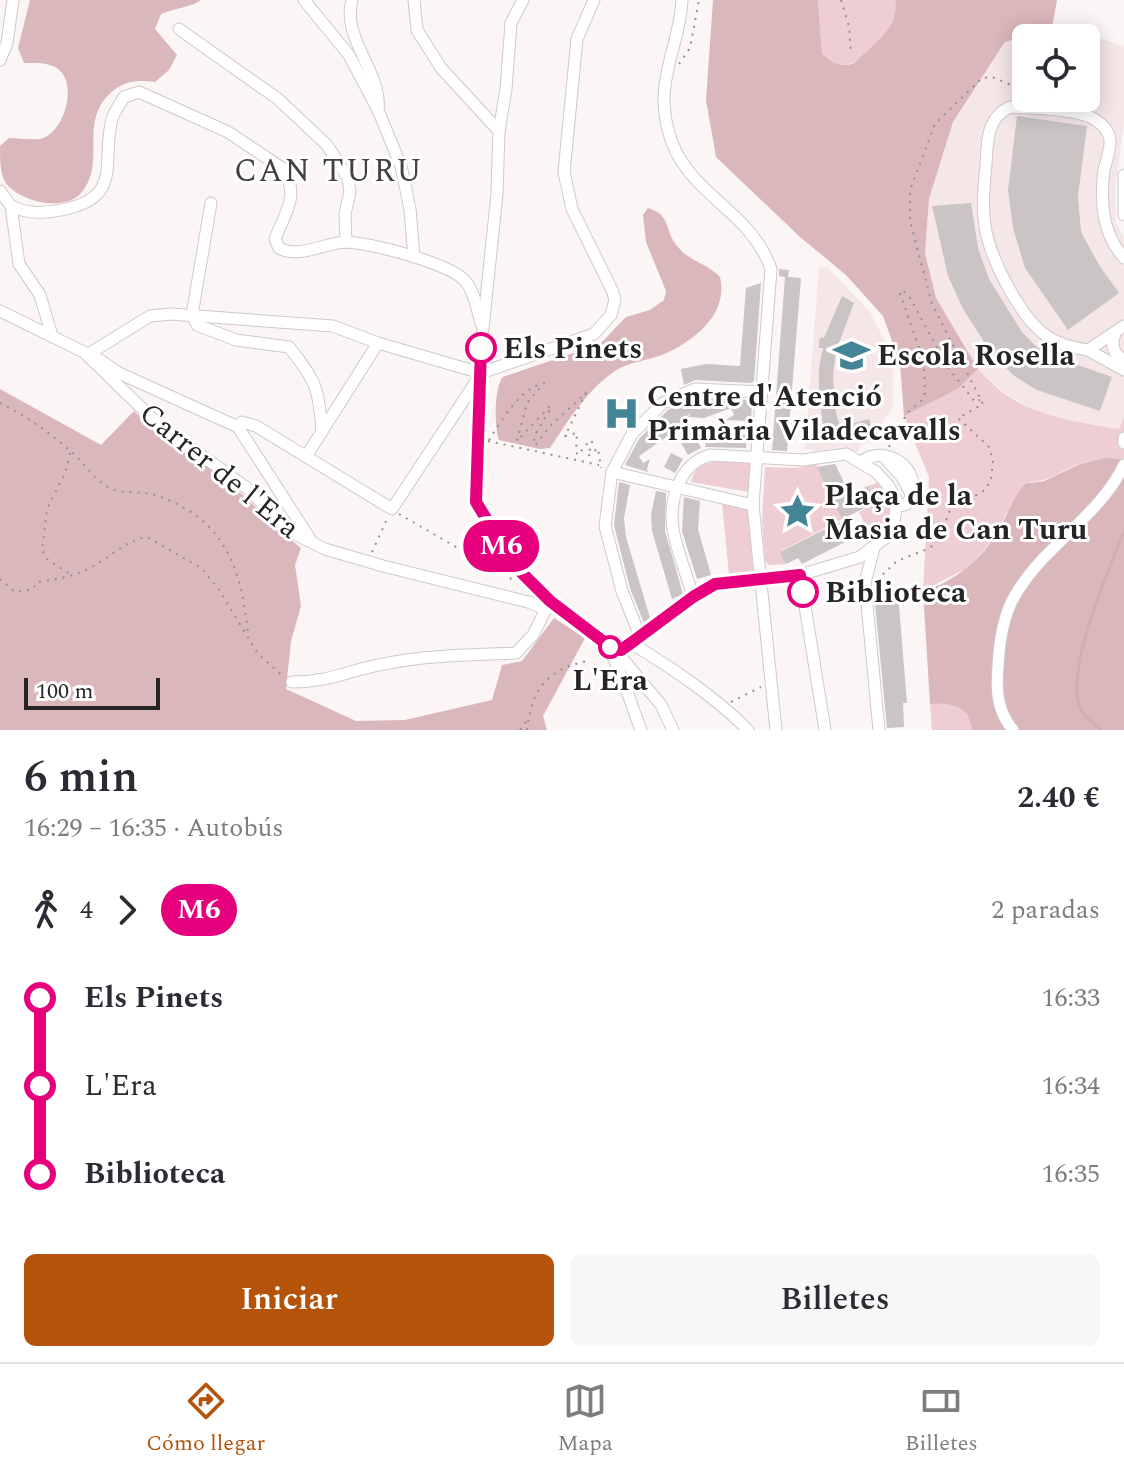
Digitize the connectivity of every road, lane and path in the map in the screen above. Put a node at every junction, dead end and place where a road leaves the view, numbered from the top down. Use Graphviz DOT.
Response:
graph roads {
  1 [pos="13,0"];
  2 [pos="304,0"];
  3 [pos="352,0"];
  4 [pos="414,0"];
  5 [pos="523,0"];
  6 [pos="594,0"];
  7 [pos="682,0"];
  8 [pos="699,0"];
  9 [pos="841,0"];
  10 [pos="179,29"];
  11 [pos="851,54"];
  12 [pos="0,60"];
  13 [pos="668,68"];
  14 [pos="1012,85"];
  15 [pos="378,110"];
  16 [pos="499,131"];
  17 [pos="1124,175"];
  18 [pos="0,191"];
  19 [pos="211,203"];
  20 [pos="11,206"];
  21 [pos="1124,215"];
  22 [pos="346,242"];
  23 [pos="414,257"];
  24 [pos="1124,258"];
  25 [pos="0,311"];
  26 [pos="192,315"];
  27 [pos="482,327"];
  28 [pos="1120,330"];
  29 [pos="52,336"];
  30 [pos="378,343"];
  31 [pos="1088,350"];
  32 [pos="87,355"];
  33 [pos="1124,360"];
  34 [pos="1111,363"];
  35 [pos="1124,370"];
  36 [pos="481,373"];
  37 [pos="1124,382"];
  38 [pos="762,392"];
  39 [pos="981,399"];
  40 [pos="0,403"];
  41 [pos="238,427"];
  42 [pos="322,431"];
  43 [pos="518,441"];
  44 [pos="533,444"];
  45 [pos="517,447"];
  46 [pos="532,450"];
  47 [pos="70,452"];
  48 [pos="307,455"];
  49 [pos="884,455"];
  50 [pos="757,459"];
  51 [pos="862,461"];
  52 [pos="600,465"];
  53 [pos="1124,465"];
  54 [pos="607,471"];
  55 [pos="676,488"];
  56 [pos="753,505"];
  57 [pos="896,507"];
  58 [pos="392,509"];
  59 [pos="312,542"];
  60 [pos="874,548"];
  61 [pos="367,561"];
  62 [pos="72,575"];
  63 [pos="800,575"];
  64 [pos="762,578"];
  65 [pos="0,579"];
  66 [pos="518,583"];
  67 [pos="865,583"];
  68 [pos="693,597"];
  69 [pos="548,605"];
  70 [pos="248,634"];
  71 [pos="624,649"];
  72 [pos="587,661"];
  73 [pos="772,681"];
  74 [pos="292,682"];
  75 [pos="723,706"];
  76 [pos="529,718"];
  77 [pos="520,730"];
  78 [pos="527,730"];
  79 [pos="641,730"];
  80 [pos="673,730"];
  81 [pos="748,730"];
  82 [pos="776,730"];
  83 [pos="825,730"];
  84 [pos="879,730"];
  85 [pos="1013,730"];
  1 -- 12 [label="street"];
  2 -- 15 [label="street"];
  3 -- 15 [label="street"];
  4 -- 16 [label="street"];
  5 -- 16 [label="street"];
  6 -- 36 [label="street"];
  7 -- 13 [label="street"];
  8 -- 13 [label="path"];
  9 -- 11 [label="path"];
  10 -- 22 [label="street"];
  13 -- 38 [label="street"];
  14 -- 39 [label="path"];
  15 -- 23 [label="street"];
  16 -- 27 [label="street"];
  17 -- 21 [label="street"];
  18 -- 20 [label="street"];
  19 -- 26 [label="street"];
  20 -- 22 [label="street"];
  20 -- 29 [label="street"];
  22 -- 23 [label="street"];
  23 -- 27 [label="street"];
  24 -- 31 [label="street"];
  25 -- 29 [label="street"];
  26 -- 30 [label="street"];
  26 -- 32 [label="street"];
  26 -- 42 [label="street"];
  27 -- 36 [label="street"];
  28 -- 31 [label="street"];
  28 -- 33 [label="street"];
  29 -- 32 [label="street"];
  30 -- 36 [label="street"];
  30 -- 42 [label="street"];
  31 -- 34 [label="street"];
  32 -- 41 [label="street"];
  32 -- 59 [label="street, Carrer de l'Era"];
  34 -- 35 [label="street"];
  34 -- 37 [label="street"];
  36 -- 58 [label="street"];
  36 -- 69 [label="street"];
  38 -- 50 [label="street"];
  38 -- 54 [label="street"];
  39 -- 49 [label="path"];
  39 -- 67 [label="path"];
  40 -- 47 [label="path"];
  41 -- 48 [label="street"];
  41 -- 59 [label="street"];
  42 -- 48 [label="street"];
  43 -- 44 [label="path"];
  43 -- 45 [label="path"];
  43 -- 45 [label="path"];
  44 -- 46 [label="path"];
  44 -- 52 [label="path"];
  45 -- 46 [label="path"];
  46 -- 52 [label="path"];
  47 -- 62 [label="path"];
  47 -- 70 [label="path"];
  48 -- 58 [label="street"];
  49 -- 51 [label="street"];
  49 -- 57 [label="street"];
  50 -- 51 [label="street"];
  50 -- 55 [label="street"];
  50 -- 56 [label="street"];
  51 -- 57 [label="street"];
  52 -- 54 [label="path"];
  53 -- 85 [label="street"];
  54 -- 55 [label="street"];
  54 -- 71 [label="street"];
  55 -- 56 [label="street"];
  55 -- 68 [label="street"];
  56 -- 64 [label="street"];
  57 -- 60 [label="street"];
  58 -- 61 [label="path"];
  58 -- 66 [label="path"];
  59 -- 61 [label="street, Carrer de l'Era"];
  60 -- 63 [label="street"];
  60 -- 67 [label="street"];
  61 -- 69 [label="street, Carrer de l'Era"];
  62 -- 65 [label="path"];
  62 -- 70 [label="path"];
  63 -- 64 [label="street"];
  63 -- 83 [label="street"];
  64 -- 68 [label="street"];
  64 -- 73 [label="street"];
  67 -- 84 [label="street"];
  68 -- 71 [label="street"];
  69 -- 71 [label="street"];
  69 -- 74 [label="street"];
  70 -- 74 [label="path"];
  71 -- 75 [label="street"];
  71 -- 79 [label="street"];
  71 -- 80 [label="street"];
  72 -- 76 [label="path"];
  73 -- 75 [label="path"];
  73 -- 82 [label="street"];
  75 -- 81 [label="street"];
  76 -- 77 [label="path"];
  76 -- 78 [label="path"];
}
